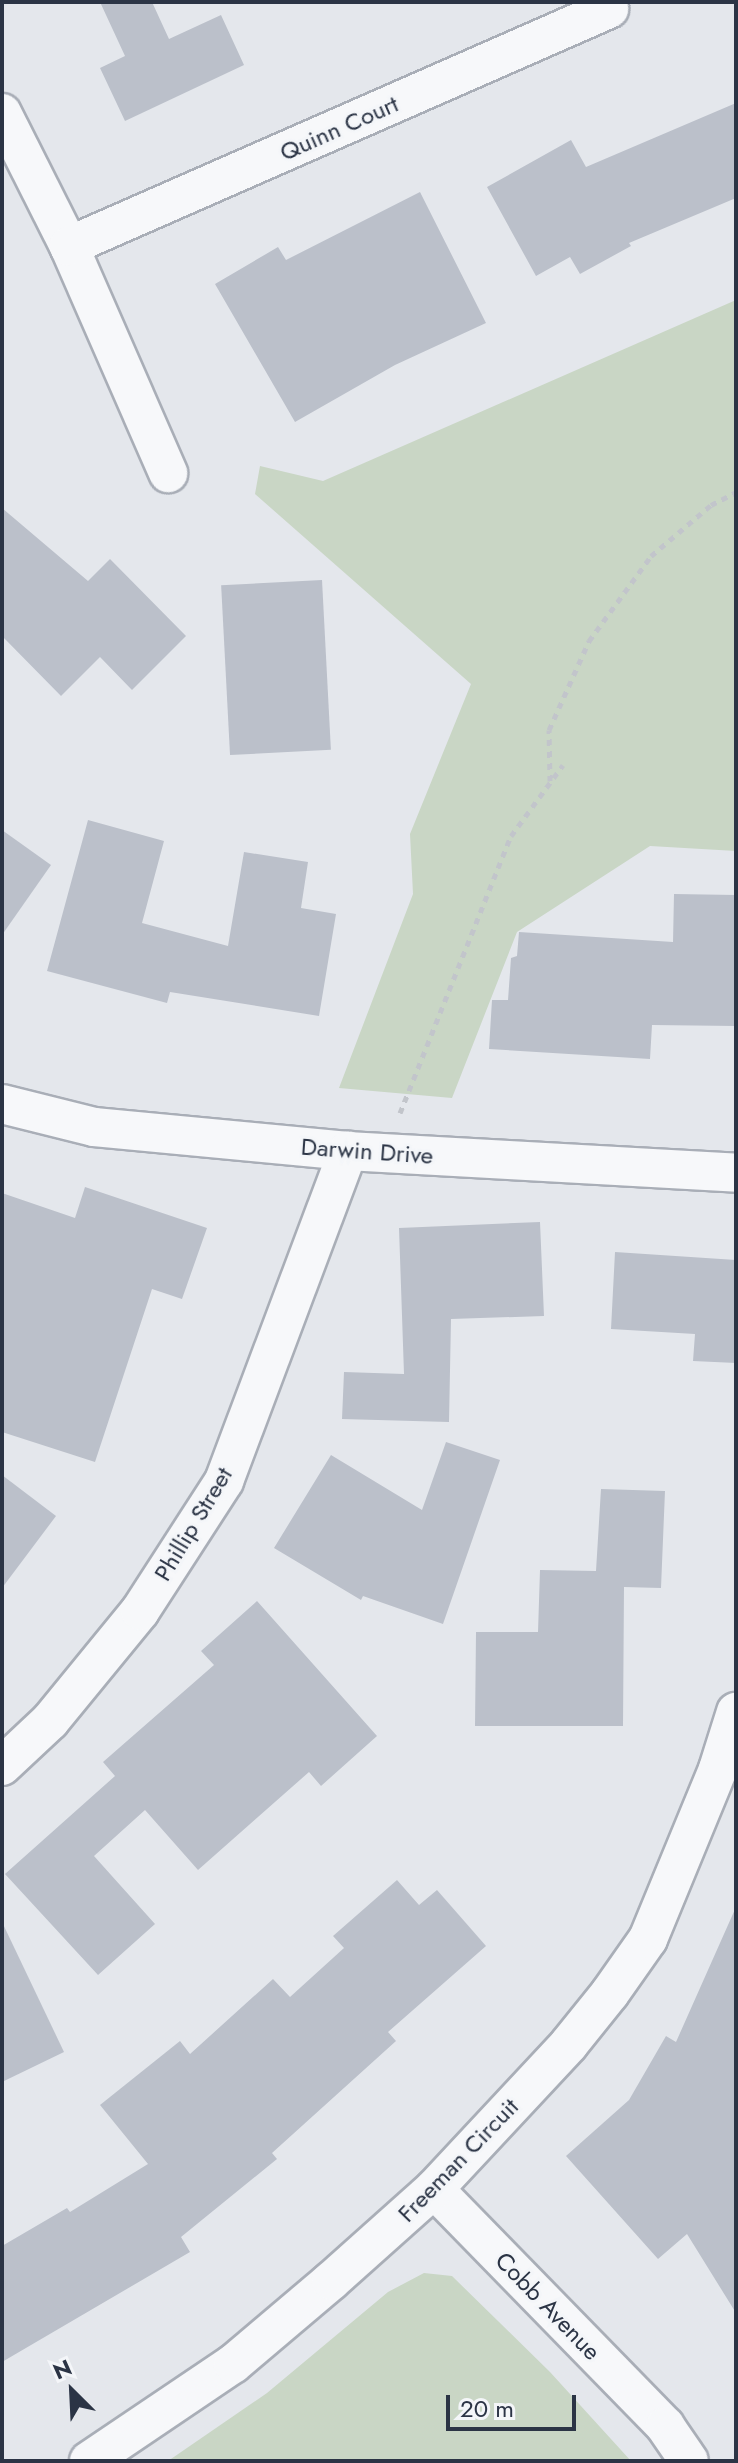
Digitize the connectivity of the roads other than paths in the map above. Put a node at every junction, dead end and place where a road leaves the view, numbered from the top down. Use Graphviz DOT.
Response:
graph roads {
  1 [pos="609,9"];
  2 [pos="2,113"];
  3 [pos="69,246"];
  4 [pos="168,473"];
  5 [pos="2,1104"];
  6 [pos="348,1151"];
  7 [pos="736,1173"];
  8 [pos="736,1712"];
  9 [pos="2,1766"];
  10 [pos="727,1770"];
  11 [pos="434,2189"];
  12 [pos="89,2461"];
  13 [pos="689,2461"];
  1 -- 3 [label="street, Quinn Court"];
  2 -- 3 [label="street"];
  3 -- 4 [label="street"];
  5 -- 6 [label="street, Darwin Drive"];
  6 -- 7 [label="street, Darwin Drive"];
  6 -- 9 [label="street, Phillip Street"];
  8 -- 10 [label="street, Freeman Circuit"];
  10 -- 11 [label="street, Freeman Circuit"];
  11 -- 12 [label="street, Freeman Circuit"];
  11 -- 13 [label="street, Cobb Avenue"];
}
